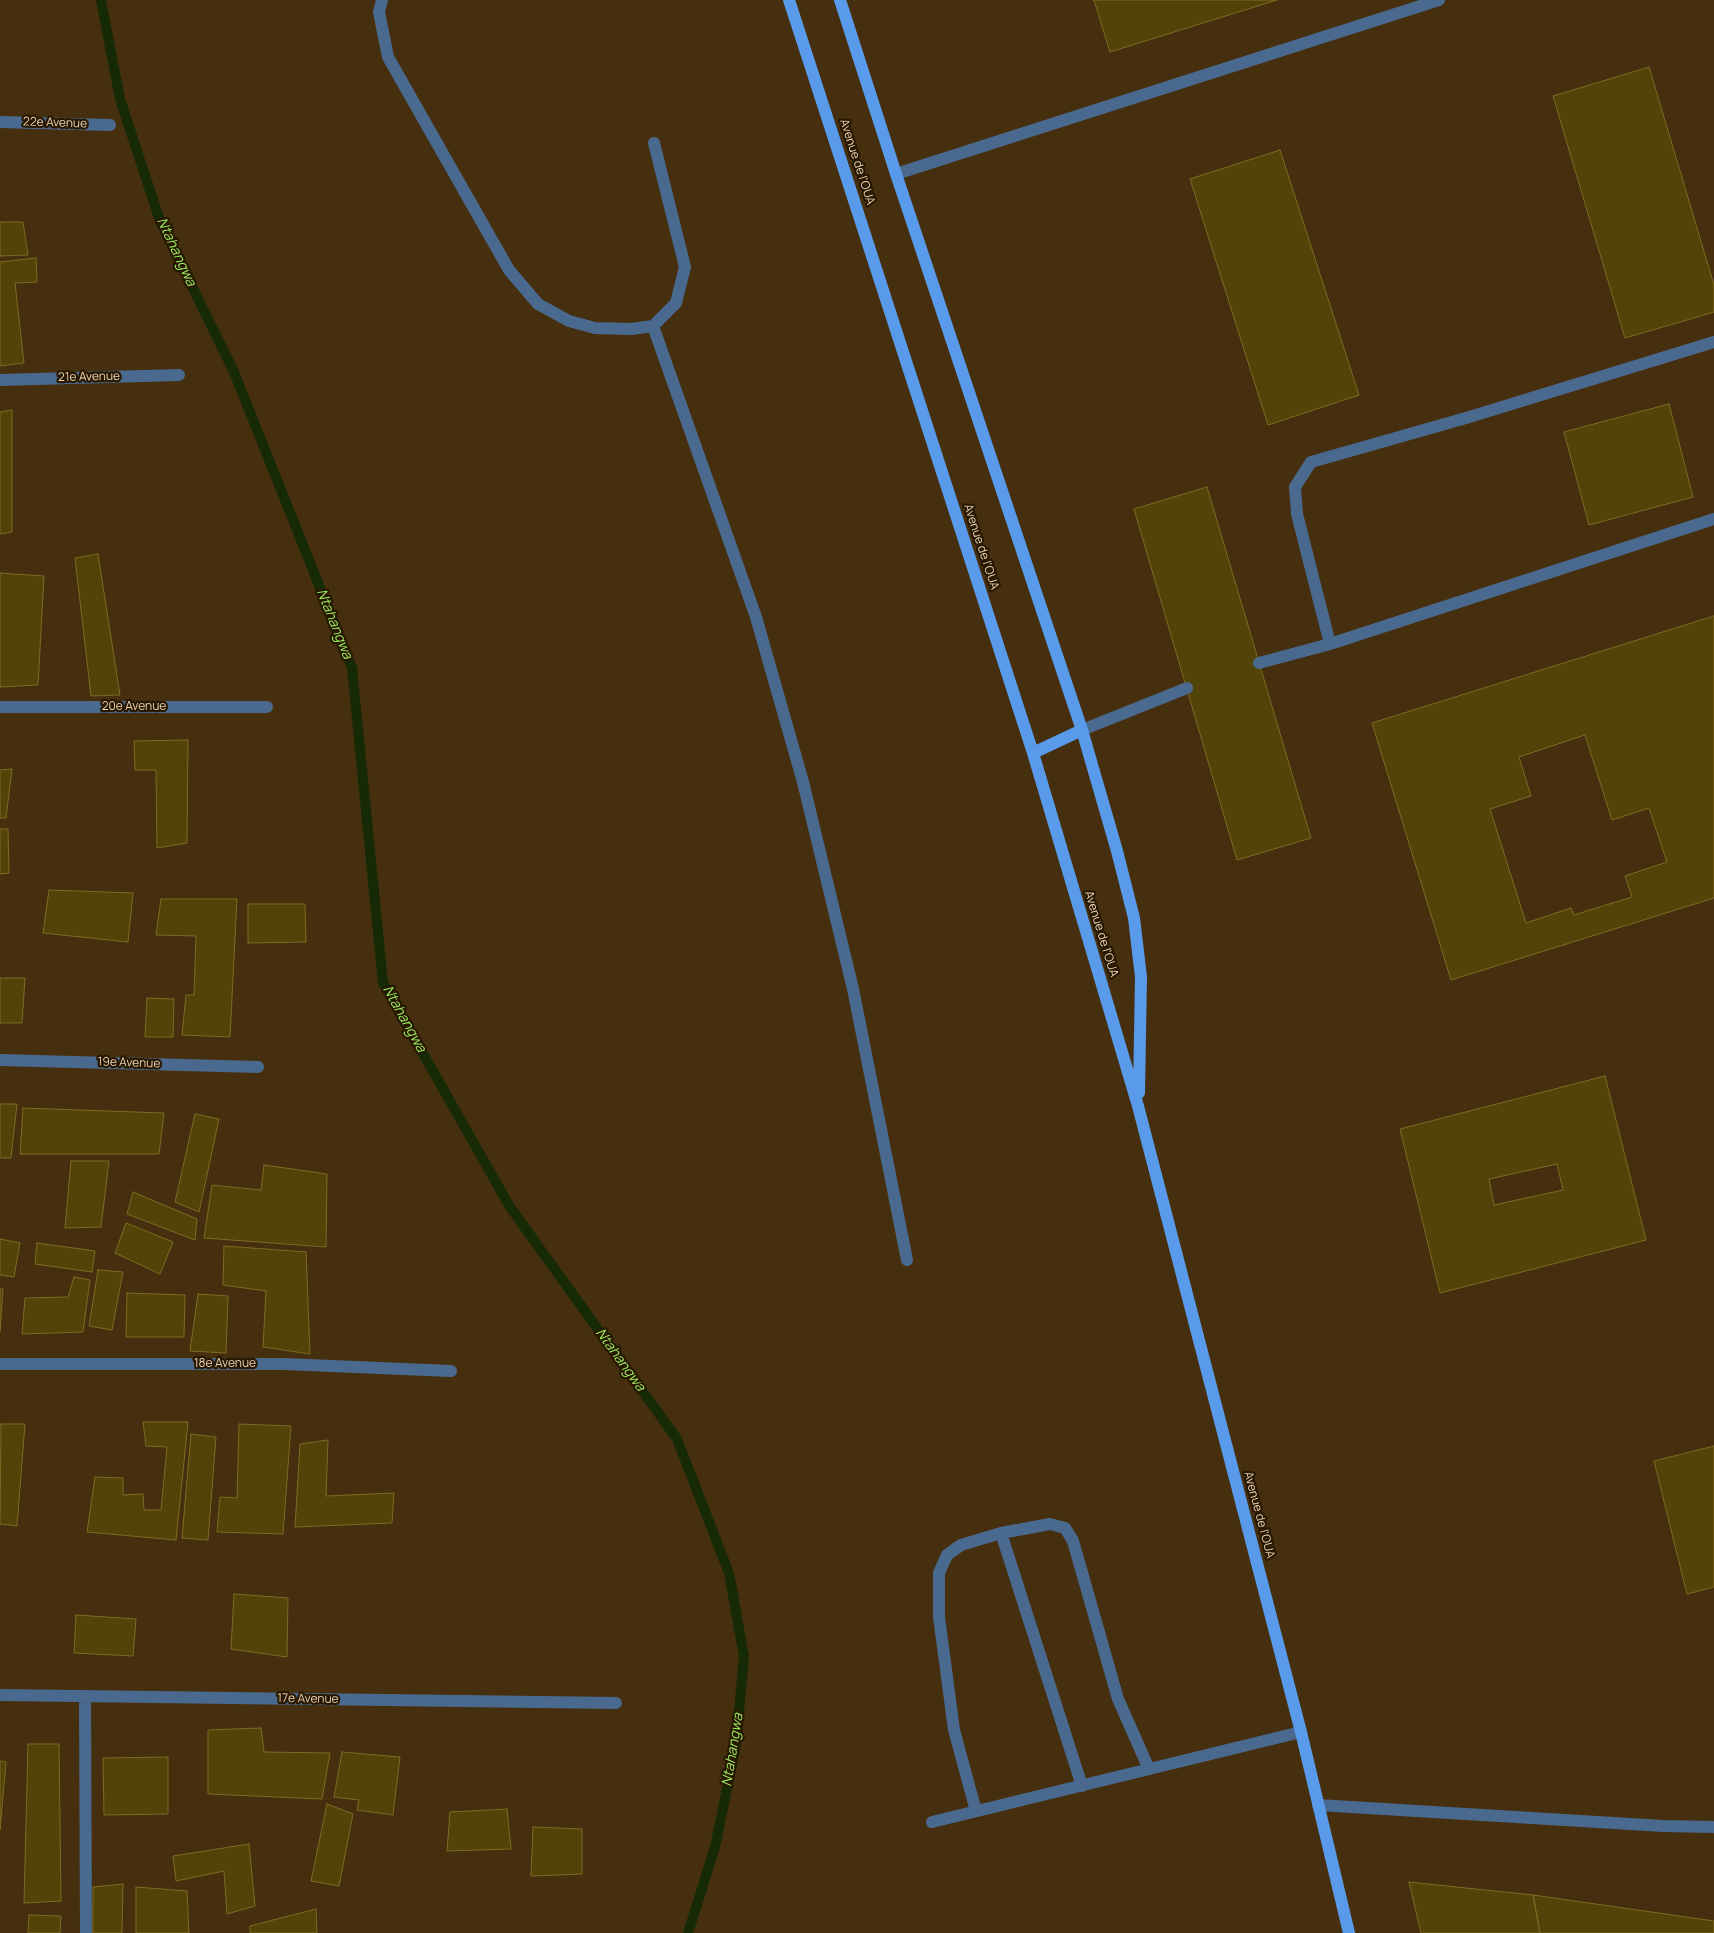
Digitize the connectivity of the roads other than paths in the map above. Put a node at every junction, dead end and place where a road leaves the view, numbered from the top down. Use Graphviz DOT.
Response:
graph roads {
  1 [pos="382,0"];
  2 [pos="789,0"];
  3 [pos="840,0"];
  4 [pos="1439,0"];
  5 [pos="0,122"];
  6 [pos="110,125"];
  7 [pos="654,143"];
  8 [pos="896,174"];
  9 [pos="653,326"];
  10 [pos="1714,342"];
  11 [pos="179,375"];
  12 [pos="0,380"];
  13 [pos="1714,519"];
  14 [pos="1330,644"];
  15 [pos="1259,664"];
  16 [pos="1187,688"];
  17 [pos="0,707"];
  18 [pos="267,707"];
  19 [pos="1082,730"];
  20 [pos="1034,753"];
  21 [pos="0,1060"];
  22 [pos="258,1067"];
  23 [pos="1138,1106"];
  24 [pos="907,1260"];
  25 [pos="0,1364"];
  26 [pos="451,1371"];
  27 [pos="1001,1533"];
  28 [pos="0,1695"];
  29 [pos="85,1696"];
  30 [pos="616,1703"];
  31 [pos="1301,1732"];
  32 [pos="1149,1769"];
  33 [pos="1082,1786"];
  34 [pos="1318,1805"];
  35 [pos="976,1811"];
  36 [pos="932,1822"];
  37 [pos="1714,1827"];
  38 [pos="86,1933"];
  39 [pos="1349,1933"];
  1 -- 9 [label="street"];
  2 -- 20 [label="main road, Avenue de l'OUA"];
  3 -- 8 [label="main road, Avenue de l'OUA"];
  4 -- 8 [label="street"];
  5 -- 6 [label="street, 22e Avenue"];
  7 -- 9 [label="street"];
  8 -- 19 [label="main road, Avenue de l'OUA"];
  9 -- 24 [label="street"];
  10 -- 14 [label="street"];
  11 -- 12 [label="street, 21e Avenue"];
  13 -- 14 [label="street"];
  14 -- 15 [label="street"];
  16 -- 19 [label="street"];
  17 -- 18 [label="street, 20e Avenue"];
  19 -- 20 [label="main road"];
  19 -- 23 [label="main road, Avenue de l'OUA"];
  20 -- 23 [label="main road, Avenue de l'OUA"];
  21 -- 22 [label="street, 19e Avenue"];
  23 -- 31 [label="main road, Avenue de l'OUA"];
  25 -- 26 [label="street, 18e Avenue"];
  27 -- 32 [label="street"];
  27 -- 33 [label="street"];
  27 -- 35 [label="street"];
  28 -- 29 [label="street, 17e Avenue"];
  29 -- 30 [label="street, 17e Avenue"];
  29 -- 38 [label="street"];
  31 -- 32 [label="street"];
  31 -- 34 [label="main road, Avenue de l'OUA"];
  32 -- 33 [label="street"];
  33 -- 35 [label="street"];
  34 -- 37 [label="street"];
  34 -- 39 [label="main road, Avenue de l'OUA"];
  35 -- 36 [label="street"];
}
